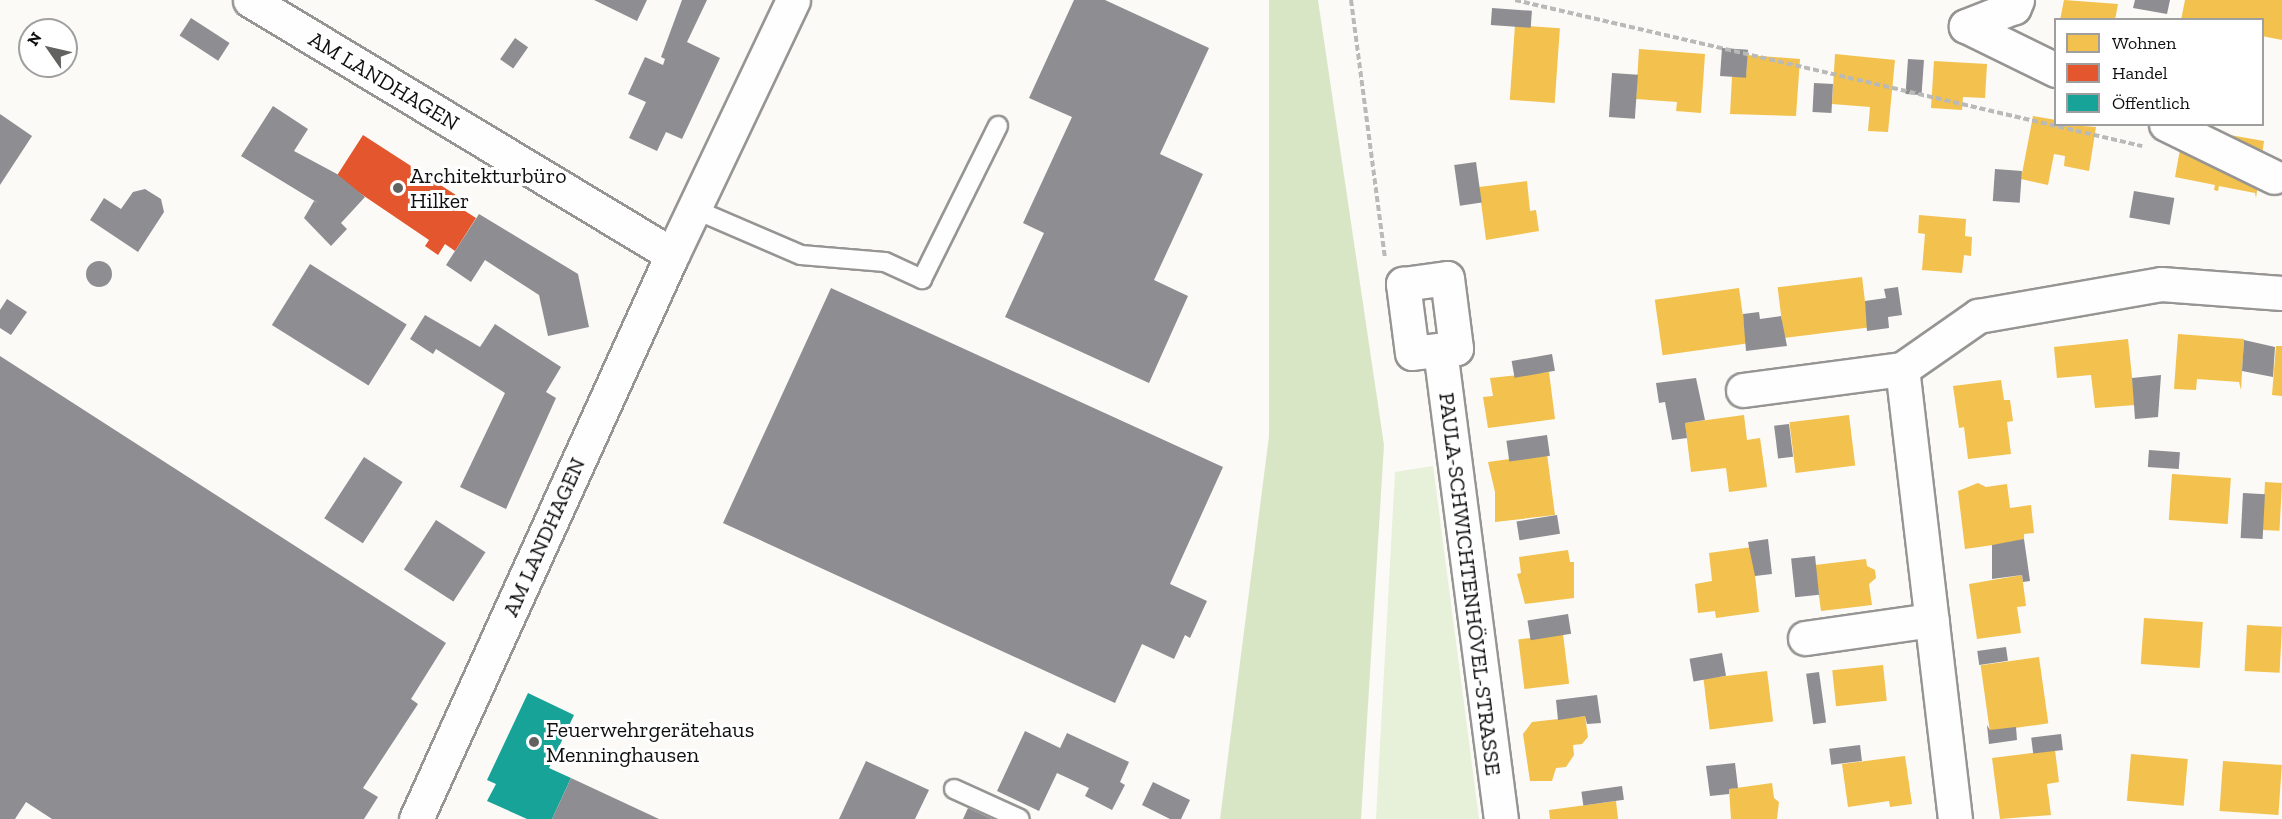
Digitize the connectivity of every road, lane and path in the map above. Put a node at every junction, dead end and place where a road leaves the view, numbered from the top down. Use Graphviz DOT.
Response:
graph roads {
  1 [pos="250,0"];
  2 [pos="793,0"];
  3 [pos="1351,0"];
  4 [pos="1515,0"];
  5 [pos="2016,0"];
  6 [pos="2054,70"];
  7 [pos="2054,114"];
  8 [pos="998,126"];
  9 [pos="2109,126"];
  10 [pos="2156,136"];
  11 [pos="2274,177"];
  12 [pos="694,209"];
  13 [pos="672,255"];
  14 [pos="1403,284"];
  15 [pos="2282,293"];
  16 [pos="1440,350"];
  17 [pos="1902,369"];
  18 [pos="1743,390"];
  19 [pos="1932,620"];
  20 [pos="1805,638"];
  21 [pos="954,789"];
  22 [pos="416,819"];
  23 [pos="1020,819"];
  24 [pos="1501,819"];
  25 [pos="1955,819"];
  1 -- 13 [label="street, AM LANDHAGEN"];
  2 -- 12 [label="street, AM LANDHAGEN"];
  3 -- 14 [label="path"];
  4 -- 7 [label="path"];
  5 -- 6 [label="street"];
  8 -- 12 [label="lane"];
  9 -- 10 [label="path"];
  10 -- 11 [label="street"];
  12 -- 13 [label="street, AM LANDHAGEN"];
  13 -- 22 [label="street, AM LANDHAGEN"];
  14 -- 16 [label="street"];
  14 -- 16 [label="street"];
  15 -- 17 [label="street"];
  16 -- 24 [label="street, PAULA-SCHWICHTENHÖVEL-STRASSE"];
  17 -- 18 [label="street"];
  17 -- 19 [label="street"];
  19 -- 20 [label="street"];
  19 -- 25 [label="street"];
  21 -- 23 [label="lane"];
}
